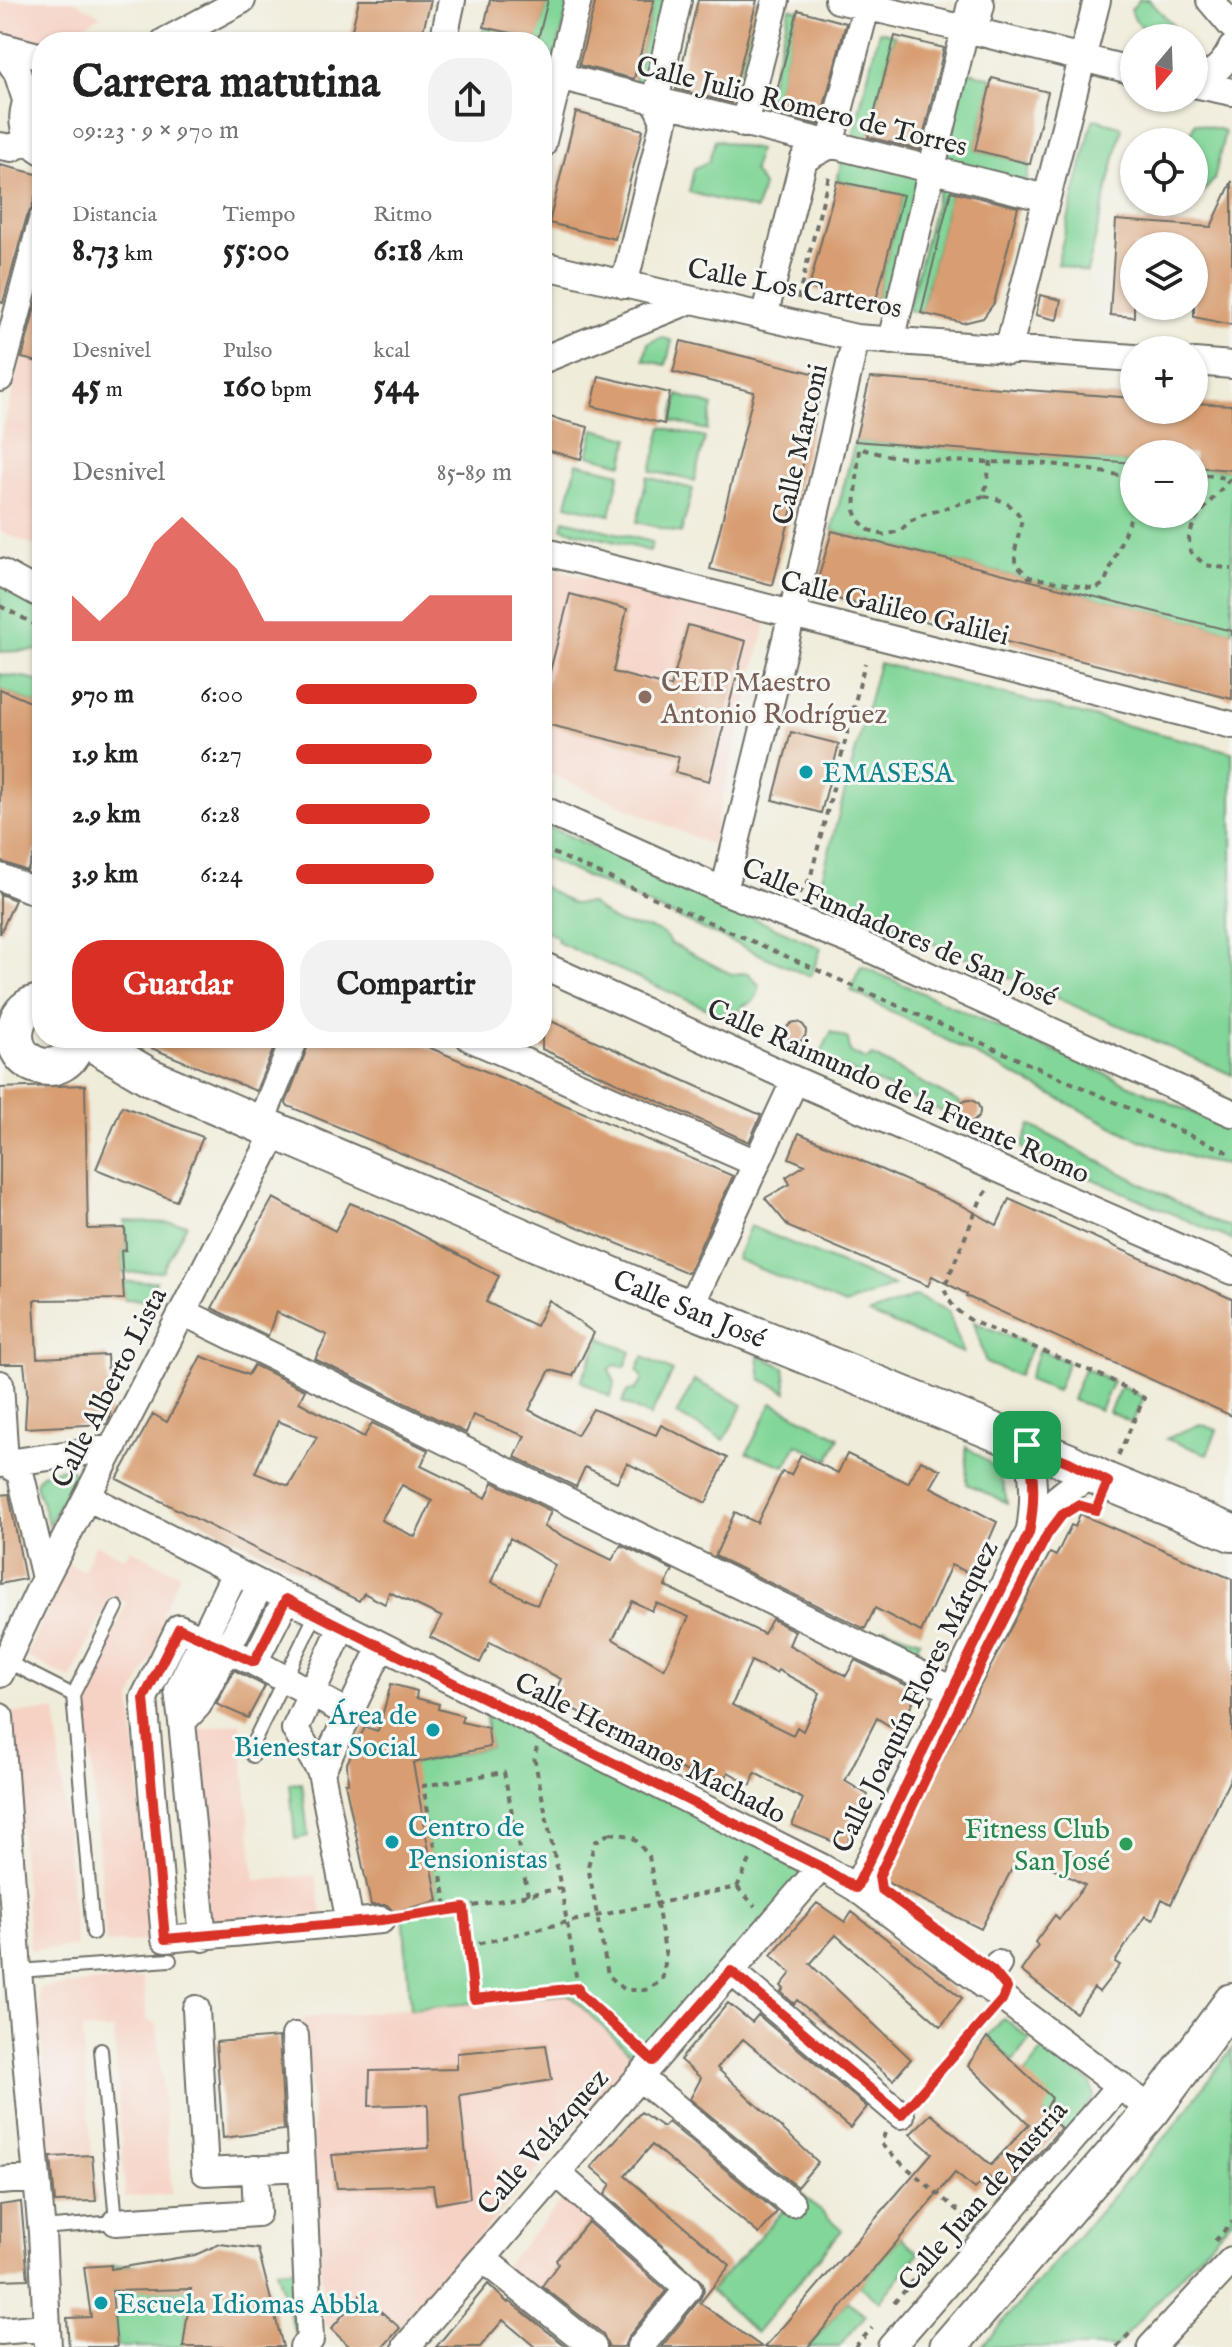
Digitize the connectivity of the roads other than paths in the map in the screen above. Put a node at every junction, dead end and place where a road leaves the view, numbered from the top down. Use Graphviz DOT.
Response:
graph roads {
  1 [pos="242,0"];
  2 [pos="452,0"];
  3 [pos="578,0"];
  4 [pos="678,0"];
  5 [pos="776,0"];
  6 [pos="838,0"];
  7 [pos="972,0"];
  8 [pos="982,0"];
  9 [pos="1097,0"];
  10 [pos="1210,0"];
  11 [pos="867,4"];
  12 [pos="1231,30"];
  13 [pos="969,31"];
  14 [pos="183,32"];
  15 [pos="445,32"];
  16 [pos="0,47"];
  17 [pos="32,55"];
  18 [pos="1083,60"];
  19 [pos="1120,68"];
  20 [pos="552,69"];
  21 [pos="552,75"];
  22 [pos="1208,76"];
  23 [pos="1208,86"];
  24 [pos="32,89"];
  25 [pos="1232,92"];
  26 [pos="32,95"];
  27 [pos="659,111"];
  28 [pos="744,124"];
  29 [pos="32,139"];
  30 [pos="32,145"];
  31 [pos="830,145"];
  32 [pos="0,146"];
  33 [pos="930,170"];
  34 [pos="1046,198"];
  35 [pos="32,251"];
  36 [pos="552,267"];
  37 [pos="624,285"];
  38 [pos="691,300"];
  39 [pos="764,317"];
  40 [pos="6,330"];
  41 [pos="856,338"];
  42 [pos="891,341"];
  43 [pos="1008,351"];
  44 [pos="552,356"];
  45 [pos="1120,357"];
  46 [pos="1208,363"];
  47 [pos="1232,365"];
  48 [pos="0,378"];
  49 [pos="552,554"];
  50 [pos="0,570"];
  51 [pos="32,581"];
  52 [pos="32,589"];
  53 [pos="792,614"];
  54 [pos="1232,725"];
  55 [pos="552,814"];
  56 [pos="0,877"];
  57 [pos="32,890"];
  58 [pos="724,891"];
  59 [pos="552,970"];
  60 [pos="13,1028"];
  61 [pos="73,1048"];
  62 [pos="81,1048"];
  63 [pos="292,1048"];
  64 [pos="493,1048"];
  65 [pos="795,1080"];
  66 [pos="1232,1113"];
  67 [pos="268,1127"];
  68 [pos="756,1163"];
  69 [pos="1232,1271"];
  70 [pos="689,1309"];
  71 [pos="183,1312"];
  72 [pos="0,1384"];
  73 [pos="1027,1445"];
  74 [pos="113,1448"];
  75 [pos="3,1463"];
  76 [pos="1101,1478"];
  77 [pos="87,1497"];
  78 [pos="1029,1533"];
  79 [pos="1230,1537"];
  80 [pos="235,1573"];
  81 [pos="45,1578"];
  82 [pos="260,1586"];
  83 [pos="286,1599"];
  84 [pos="117,1607"];
  85 [pos="316,1614"];
  86 [pos="342,1627"];
  87 [pos="203,1638"];
  88 [pos="381,1647"];
  89 [pos="227,1650"];
  90 [pos="254,1662"];
  91 [pos="3,1667"];
  92 [pos="286,1677"];
  93 [pos="952,1690"];
  94 [pos="311,1693"];
  95 [pos="73,1695"];
  96 [pos="349,1714"];
  97 [pos="0,1717"];
  98 [pos="182,1722"];
  99 [pos="253,1756"];
  100 [pos="186,1763"];
  101 [pos="150,1767"];
  102 [pos="321,1772"];
  103 [pos="190,1805"];
  104 [pos="154,1809"];
  105 [pos="4,1836"];
  106 [pos="194,1846"];
  107 [pos="158,1850"];
  108 [pos="821,1867"];
  109 [pos="856,1888"];
  110 [pos="198,1893"];
  111 [pos="162,1896"];
  112 [pos="381,1920"];
  113 [pos="350,1923"];
  114 [pos="93,1933"];
  115 [pos="203,1938"];
  116 [pos="168,1950"];
  117 [pos="998,1964"];
  118 [pos="9,1971"];
  119 [pos="731,1971"];
  120 [pos="992,1992"];
  121 [pos="1232,2002"];
  122 [pos="196,2009"];
  123 [pos="295,2036"];
  124 [pos="101,2050"];
  125 [pos="646,2069"];
  126 [pos="1120,2085"];
  127 [pos="1152,2110"];
  128 [pos="901,2115"];
  129 [pos="302,2167"];
  130 [pos="255,2169"];
  131 [pos="557,2173"];
  132 [pos="37,2178"];
  133 [pos="0,2181"];
  134 [pos="791,2203"];
  135 [pos="116,2222"];
  136 [pos="41,2228"];
  137 [pos="483,2259"];
  138 [pos="1232,2260"];
  139 [pos="0,2331"];
  140 [pos="46,2337"];
  141 [pos="657,2342"];
  142 [pos="303,2347"];
  143 [pos="406,2347"];
  144 [pos="593,2347"];
  145 [pos="891,2347"];
  146 [pos="948,2347"];
  147 [pos="1151,2347"];
  1 -- 14 [label="street"];
  2 -- 15 [label="street"];
  3 -- 20 [label="street"];
  4 -- 27 [label="street"];
  5 -- 28 [label="street"];
  6 -- 11 [label="street"];
  7 -- 13 [label="street"];
  8 -- 13 [label="street"];
  9 -- 18 [label="street"];
  10 -- 12 [label="street"];
  11 -- 13 [label="street"];
  11 -- 31 [label="street"];
  12 -- 22 [label="street"];
  13 -- 18 [label="street"];
  13 -- 33 [label="street"];
  16 -- 17 [label="street"];
  16 -- 24 [label="street"];
  18 -- 19 [label="street"];
  18 -- 34 [label="street"];
  21 -- 27 [label="street, Calle Julio Romero de Torres"];
  23 -- 25 [label="street"];
  26 -- 29 [label="street"];
  27 -- 28 [label="street, Calle Julio Romero de Torres"];
  27 -- 37 [label="street"];
  28 -- 31 [label="street, Calle Julio Romero de Torres"];
  30 -- 32 [label="street"];
  31 -- 33 [label="street, Calle Julio Romero de Torres"];
  31 -- 39 [label="street"];
  33 -- 34 [label="street, Calle Julio Romero de Torres"];
  33 -- 42 [label="street"];
  34 -- 43 [label="street"];
  35 -- 40 [label="street"];
  36 -- 37 [label="street, Calle Los Carteros"];
  37 -- 38 [label="street, Calle Los Carteros"];
  38 -- 39 [label="street, Calle Los Carteros"];
  38 -- 44 [label="street"];
  39 -- 41 [label="street, Calle Los Carteros"];
  40 -- 48 [label="street"];
  41 -- 42 [label="street, Calle Los Carteros"];
  41 -- 53 [label="street, Calle Marconi"];
  42 -- 43 [label="street, Calle Los Carteros"];
  43 -- 45 [label="street, Calle Los Carteros"];
  46 -- 47 [label="street"];
  49 -- 53 [label="street, Calle Galileo Galilei"];
  50 -- 51 [label="street"];
  50 -- 52 [label="street"];
  53 -- 54 [label="street, Calle Galileo Galilei"];
  53 -- 58 [label="street, Calle Marconi"];
  55 -- 58 [label="street, Calle Fundadores de San José"];
  56 -- 57 [label="street"];
  58 -- 66 [label="street, Calle Fundadores de San José"];
  59 -- 65 [label="street, Calle Raimundo de la Fuente Romo"];
  60 -- 61 [label="main road, Calle San José"];
  62 -- 67 [label="main road, Calle San José"];
  63 -- 67 [label="street, Calle Alberto Lista"];
  64 -- 68 [label="street"];
  65 -- 68 [label="street"];
  65 -- 69 [label="street, Calle Raimundo de la Fuente Romo"];
  67 -- 70 [label="main road, Calle San José"];
  67 -- 71 [label="street, Calle Alberto Lista"];
  68 -- 70 [label="street"];
  70 -- 73 [label="main road, Calle San José"];
  71 -- 74 [label="street, Calle Alberto Lista"];
  71 -- 93 [label="street"];
  72 -- 75 [label="street"];
  73 -- 76 [label="main road, Calle San José"];
  73 -- 78 [label="street, Calle Joaquín Flores Márquez"];
  74 -- 75 [label="street"];
  74 -- 77 [label="street, Calle Alberto Lista"];
  75 -- 81 [label="street"];
  76 -- 78 [label="street, Calle Joaquín Flores Márquez"];
  76 -- 79 [label="main road, Calle San José"];
  77 -- 80 [label="street, Calle Hermanos Machado"];
  77 -- 81 [label="street, Calle Alberto Lista"];
  78 -- 93 [label="street, Calle Joaquín Flores Márquez"];
  80 -- 82 [label="street, Calle Hermanos Machado"];
  80 -- 87 [label="street"];
  81 -- 91 [label="street, Calle Alberto Lista"];
  82 -- 83 [label="street, Calle Hermanos Machado"];
  82 -- 89 [label="street"];
  83 -- 85 [label="street, Calle Hermanos Machado"];
  83 -- 90 [label="street"];
  84 -- 95 [label="lane"];
  85 -- 86 [label="street, Calle Hermanos Machado"];
  85 -- 92 [label="lane"];
  86 -- 88 [label="street, Calle Hermanos Machado"];
  86 -- 94 [label="street"];
  87 -- 89 [label="street"];
  87 -- 98 [label="street"];
  87 -- 101 [label="street"];
  88 -- 96 [label="street"];
  88 -- 108 [label="street, Calle Hermanos Machado"];
  89 -- 90 [label="street"];
  89 -- 98 [label="street"];
  90 -- 92 [label="street"];
  91 -- 95 [label="lane"];
  92 -- 94 [label="street"];
  92 -- 99 [label="lane"];
  93 -- 109 [label="street, Calle Joaquín Flores Márquez"];
  94 -- 96 [label="street"];
  94 -- 102 [label="street"];
  95 -- 114 [label="lane"];
  96 -- 102 [label="street"];
  97 -- 105 [label="street"];
  98 -- 100 [label="street"];
  100 -- 101 [label="street"];
  100 -- 103 [label="street"];
  101 -- 104 [label="street"];
  102 -- 113 [label="street"];
  103 -- 104 [label="street"];
  103 -- 106 [label="street"];
  104 -- 107 [label="street"];
  105 -- 118 [label="street"];
  106 -- 107 [label="street"];
  106 -- 110 [label="street"];
  107 -- 111 [label="street"];
  108 -- 109 [label="street, Calle Hermanos Machado"];
  108 -- 119 [label="street, Calle Velázquez"];
  109 -- 120 [label="street, Calle Hermanos Machado"];
  110 -- 111 [label="street"];
  110 -- 115 [label="street"];
  111 -- 116 [label="street"];
  112 -- 113 [label="street"];
  113 -- 115 [label="street"];
  115 -- 116 [label="street"];
  116 -- 118 [label="lane"];
  117 -- 120 [label="street"];
  118 -- 132 [label="street"];
  119 -- 125 [label="street, Calle Velázquez"];
  119 -- 128 [label="street"];
  120 -- 126 [label="street, Calle Hermanos Machado"];
  121 -- 127 [label="main road"];
  122 -- 130 [label="street"];
  123 -- 129 [label="street"];
  124 -- 135 [label="lane"];
  125 -- 131 [label="street, Calle Velázquez"];
  125 -- 134 [label="street"];
  126 -- 127 [label="street, Calle Hermanos Machado"];
  126 -- 145 [label="street, Calle Juan de Austria"];
  127 -- 146 [label="main road"];
  129 -- 130 [label="street"];
  129 -- 142 [label="street"];
  130 -- 135 [label="street"];
  131 -- 137 [label="street, Calle Velázquez"];
  131 -- 141 [label="street"];
  132 -- 133 [label="street"];
  132 -- 136 [label="street"];
  135 -- 136 [label="lane"];
  136 -- 140 [label="street"];
  137 -- 143 [label="street, Calle Velázquez"];
  137 -- 144 [label="street"];
  138 -- 147 [label="street"];
  139 -- 140 [label="street"];
}
